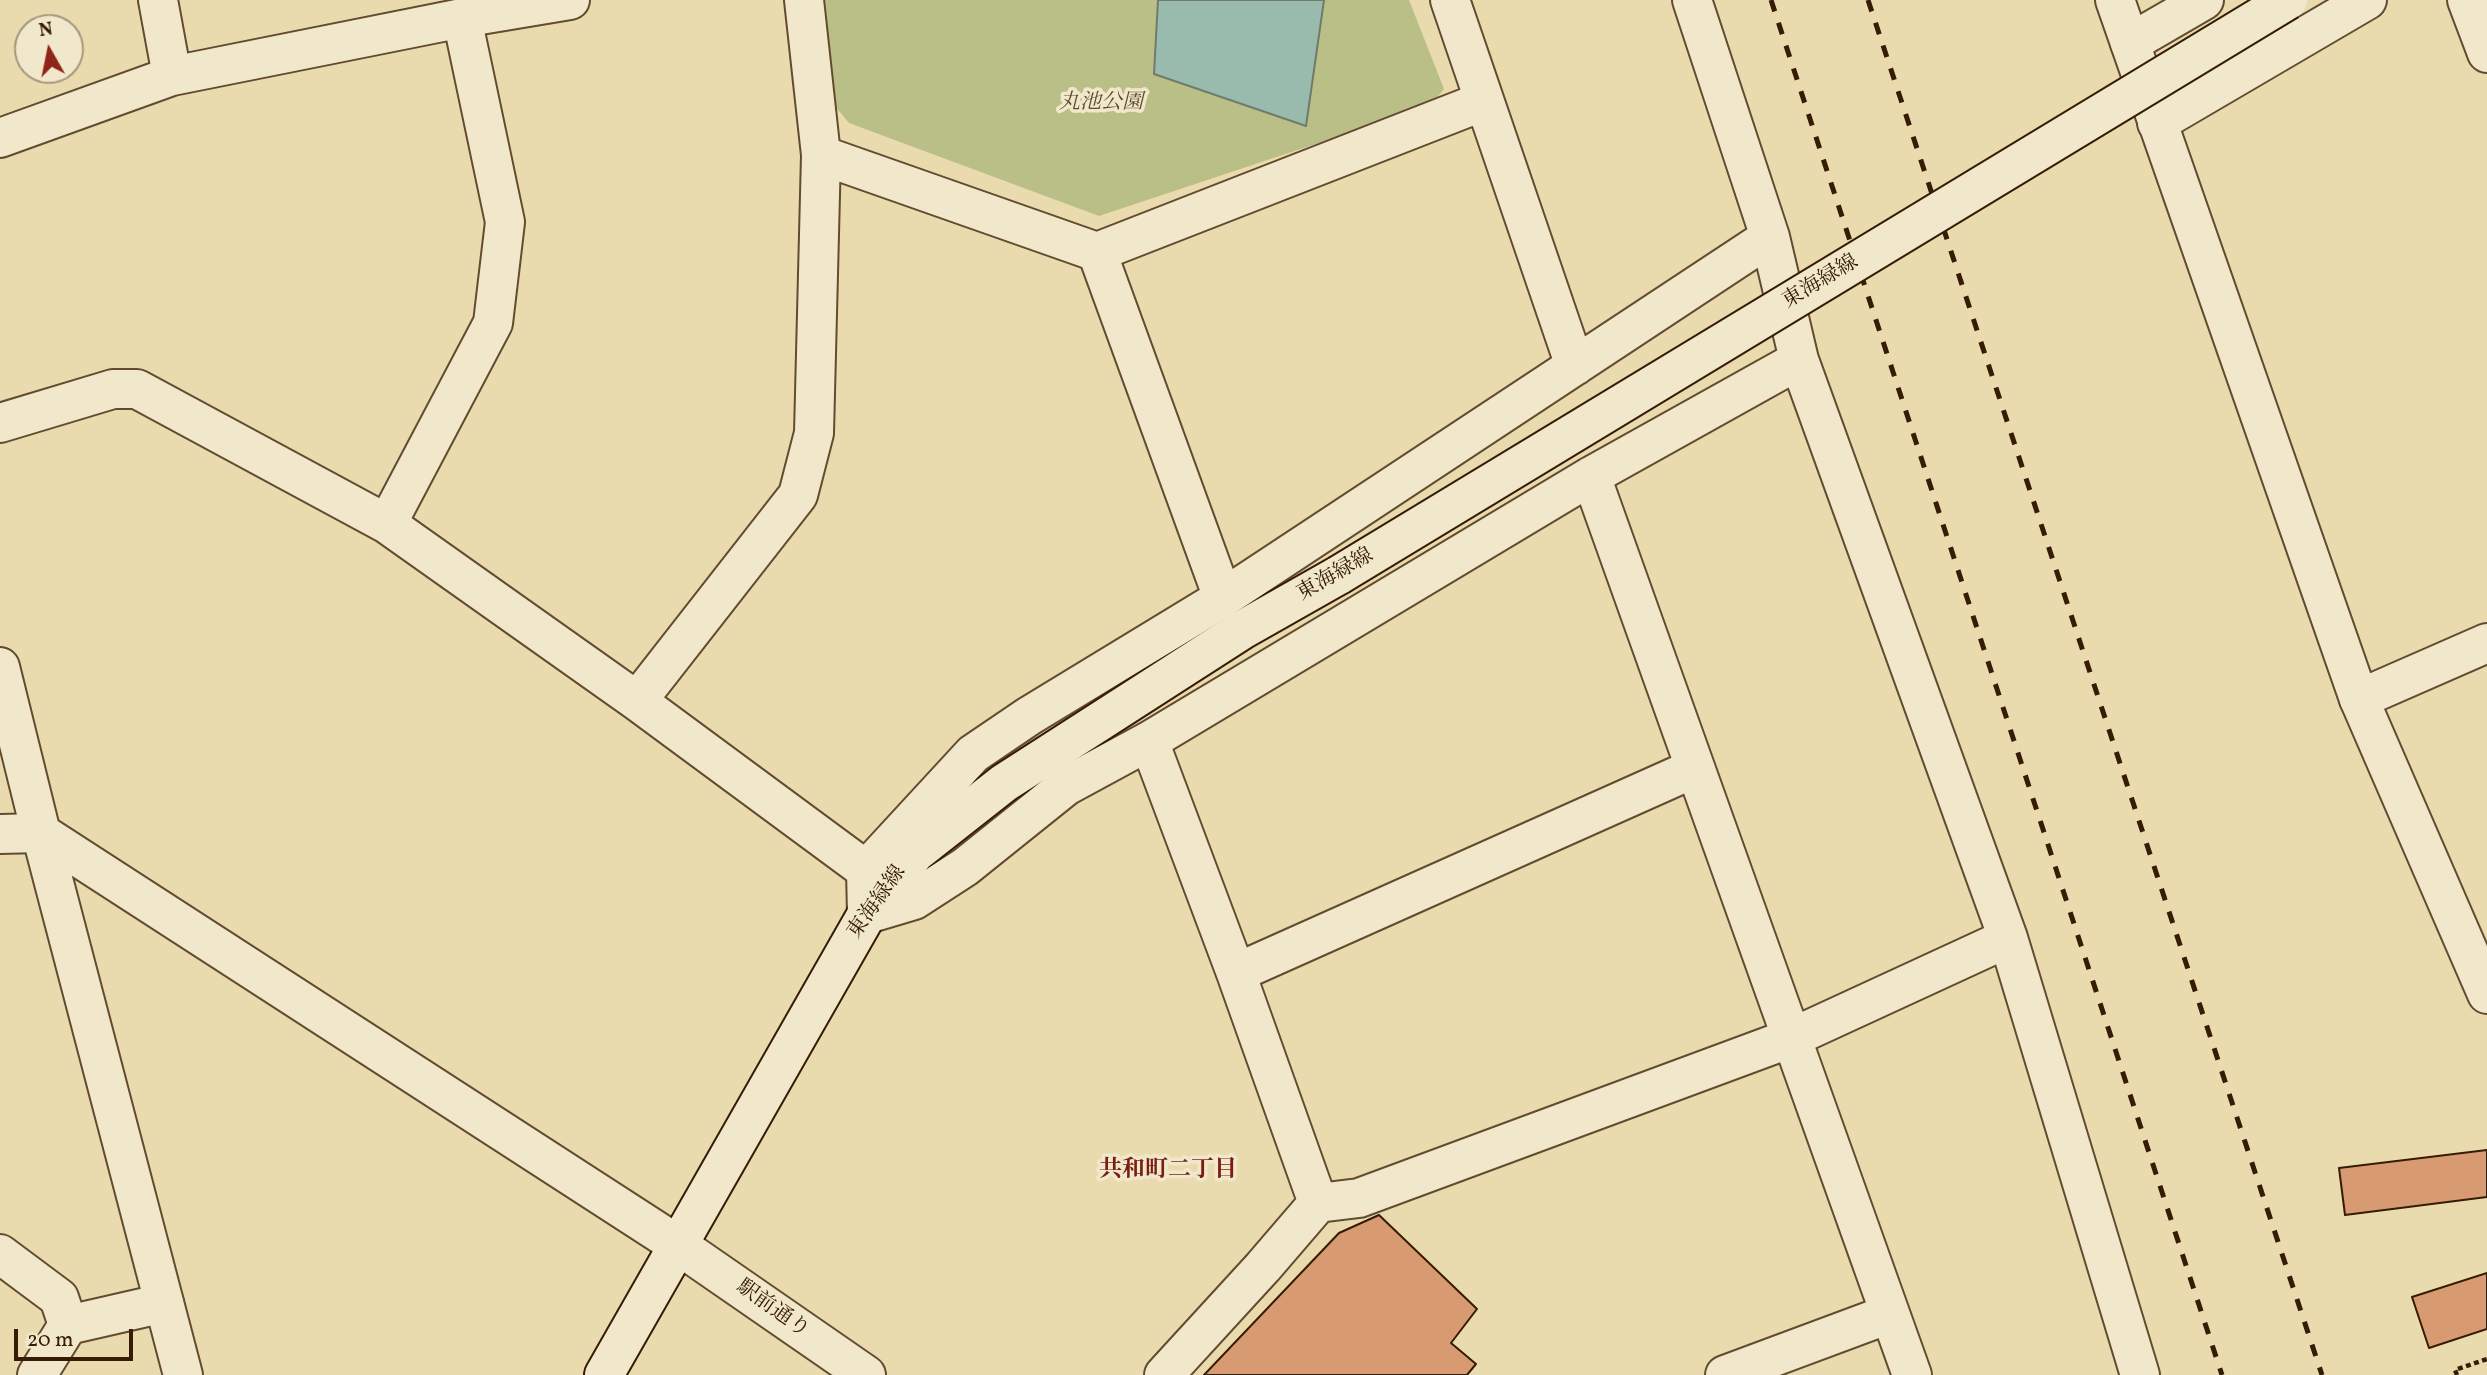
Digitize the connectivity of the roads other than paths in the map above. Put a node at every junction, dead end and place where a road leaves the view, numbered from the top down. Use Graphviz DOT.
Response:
graph roads {
  1 [pos="158,0"];
  2 [pos="570,0"];
  3 [pos="804,0"];
  4 [pos="1450,0"];
  5 [pos="1692,0"];
  6 [pos="2115,0"];
  7 [pos="2204,0"];
  8 [pos="2288,0"];
  9 [pos="2367,0"];
  10 [pos="2467,0"];
  11 [pos="462,18"];
  12 [pos="2130,43"];
  13 [pos="2487,53"];
  14 [pos="172,76"];
  15 [pos="1484,101"];
  16 [pos="2157,123"];
  17 [pos="0,138"];
  18 [pos="821,155"];
  19 [pos="1770,237"];
  20 [pos="1097,252"];
  21 [pos="1799,360"];
  22 [pos="1575,366"];
  23 [pos="0,423"];
  24 [pos="1591,476"];
  25 [pos="387,524"];
  26 [pos="1223,598"];
  27 [pos="2487,643"];
  28 [pos="0,667"];
  29 [pos="2359,699"];
  30 [pos="637,701"];
  31 [pos="1149,741"];
  32 [pos="1695,768"];
  33 [pos="41,833"];
  34 [pos="0,834"];
  35 [pos="866,870"];
  36 [pos="867,914"];
  37 [pos="2008,938"];
  38 [pos="1236,973"];
  39 [pos="2487,994"];
  40 [pos="1791,1038"];
  41 [pos="1318,1203"];
  42 [pos="678,1245"];
  43 [pos="0,1254"];
  44 [pos="164,1303"];
  45 [pos="1889,1314"];
  46 [pos="68,1325"];
  47 [pos="37,1375"];
  48 [pos="183,1375"];
  49 [pos="604,1375"];
  50 [pos="866,1375"];
  51 [pos="1164,1375"];
  52 [pos="1726,1375"];
  53 [pos="1912,1375"];
  54 [pos="2140,1375"];
  1 -- 14 [label="street"];
  2 -- 11 [label="street"];
  3 -- 18 [label="street"];
  4 -- 15 [label="street"];
  5 -- 19 [label="street"];
  6 -- 12 [label="street"];
  7 -- 12 [label="street"];
  8 -- 36 [label="street, 東海緑線, bridge"];
  9 -- 16 [label="street"];
  10 -- 13 [label="street"];
  11 -- 14 [label="street"];
  11 -- 25 [label="street"];
  12 -- 16 [label="street"];
  14 -- 17 [label="street"];
  15 -- 20 [label="street"];
  15 -- 22 [label="street"];
  16 -- 29 [label="street"];
  18 -- 20 [label="street"];
  18 -- 30 [label="street"];
  19 -- 21 [label="street"];
  19 -- 22 [label="street"];
  20 -- 26 [label="street"];
  21 -- 24 [label="street"];
  21 -- 37 [label="street"];
  22 -- 26 [label="street"];
  23 -- 25 [label="street"];
  24 -- 31 [label="street"];
  24 -- 32 [label="street"];
  25 -- 30 [label="street"];
  26 -- 35 [label="street"];
  27 -- 29 [label="street"];
  28 -- 33 [label="street"];
  29 -- 39 [label="street"];
  30 -- 35 [label="street"];
  31 -- 36 [label="street"];
  31 -- 38 [label="street"];
  32 -- 38 [label="street"];
  32 -- 40 [label="street"];
  33 -- 34 [label="street"];
  33 -- 42 [label="street, 駅前通り"];
  33 -- 44 [label="street"];
  35 -- 36 [label="street"];
  36 -- 42 [label="street, 東海緑線"];
  37 -- 40 [label="street"];
  37 -- 54 [label="street"];
  38 -- 41 [label="street"];
  40 -- 41 [label="street"];
  40 -- 45 [label="street"];
  41 -- 51 [label="street"];
  42 -- 49 [label="street, 東海緑線"];
  42 -- 50 [label="street, 駅前通り"];
  43 -- 46 [label="street"];
  44 -- 46 [label="street"];
  44 -- 48 [label="street"];
  45 -- 52 [label="street"];
  45 -- 53 [label="street"];
  46 -- 47 [label="street"];
}
